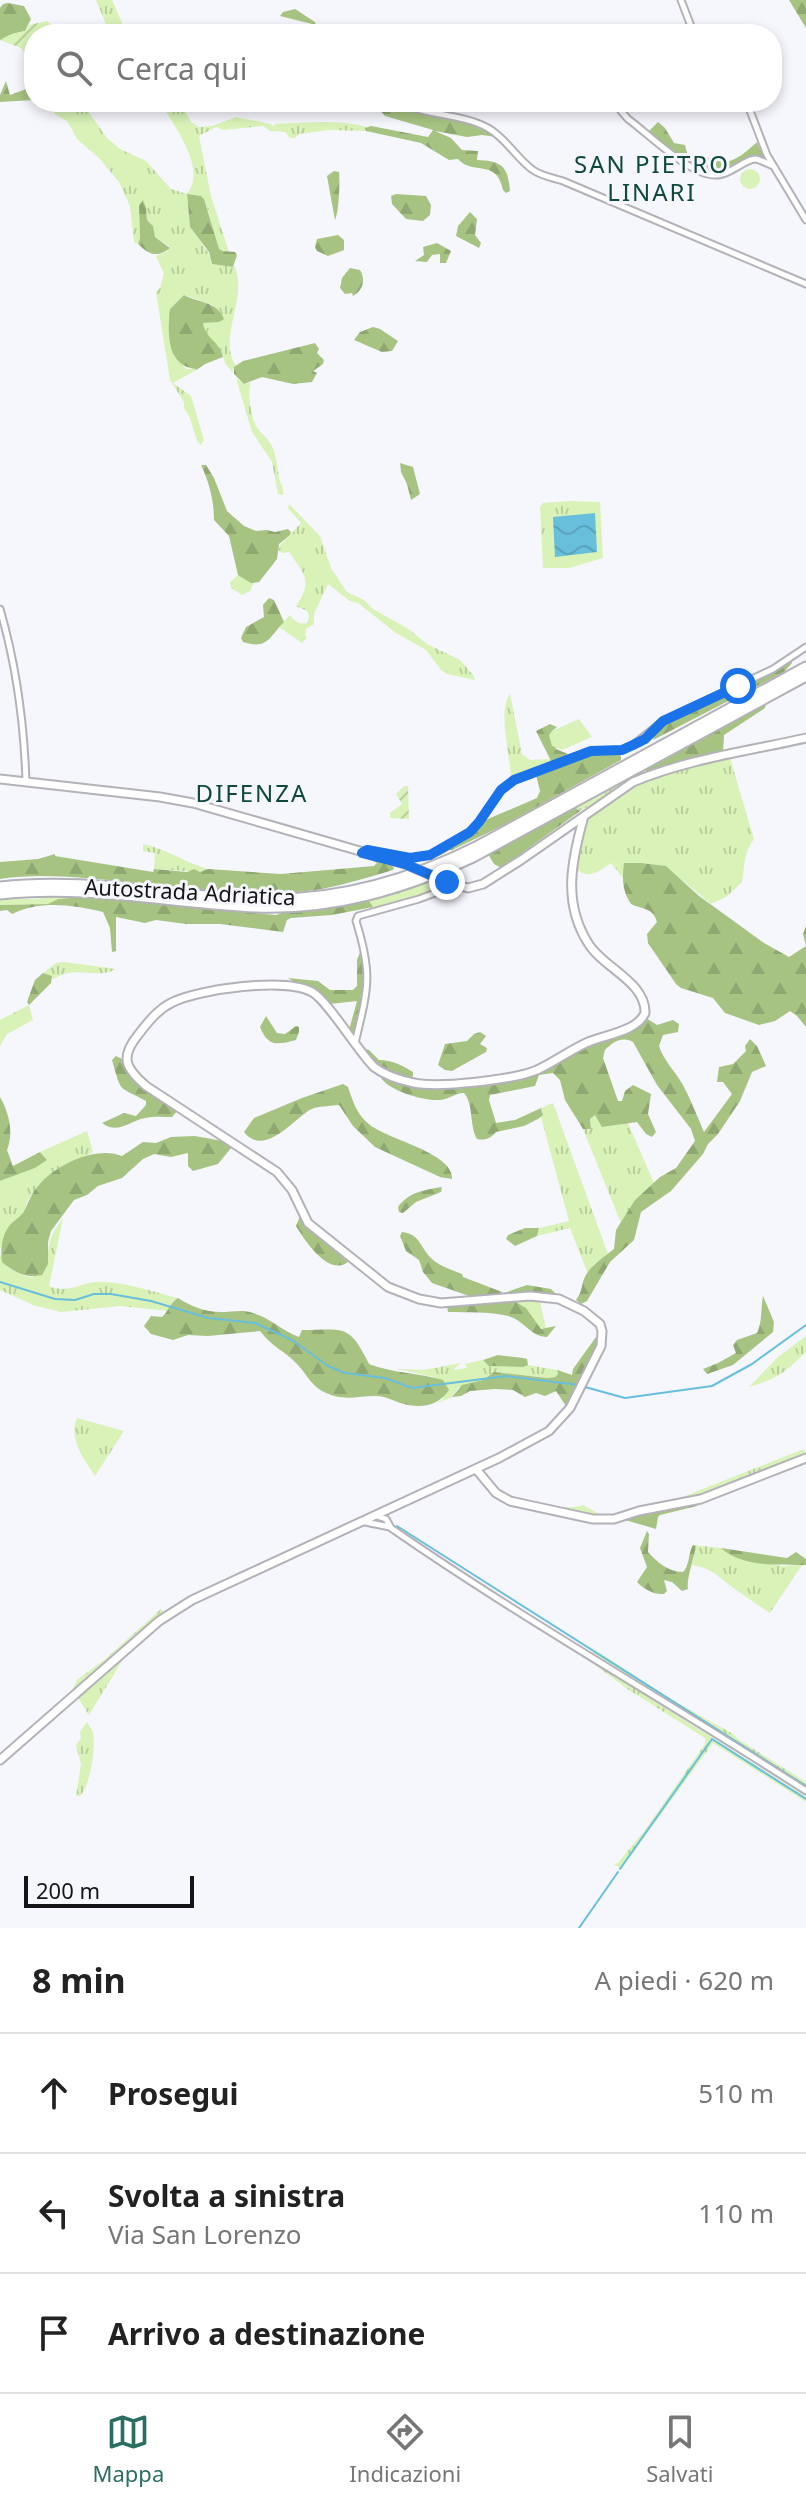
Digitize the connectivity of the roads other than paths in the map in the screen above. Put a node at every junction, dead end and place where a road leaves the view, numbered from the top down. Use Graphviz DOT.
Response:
graph roads {
  1 [pos="681,0"];
  2 [pos="690,24"];
  3 [pos="432,112"];
  4 [pos="622,112"];
  5 [pos="749,112"];
  6 [pos="773,166"];
  7 [pos="806,220"];
  8 [pos="806,284"];
  9 [pos="0,609"];
  10 [pos="806,647"];
  11 [pos="806,667"];
  12 [pos="806,676"];
  13 [pos="806,738"];
  14 [pos="0,779"];
  15 [pos="26,781"];
  16 [pos="584,816"];
  17 [pos="362,853"];
  18 [pos="451,884"];
  19 [pos="0,887"];
  20 [pos="0,894"];
  21 [pos="354,1045"];
  22 [pos="806,1458"];
  23 [pos="476,1469"];
  24 [pos="392,1507"];
  25 [pos="375,1515"];
  26 [pos="359,1522"];
  27 [pos="388,1526"];
  28 [pos="0,1760"];
  29 [pos="806,1791"];
  1 -- 2 [label="street"];
  3 -- 8 [label="street"];
  4 -- 6 [label="street"];
  5 -- 6 [label="street"];
  6 -- 7 [label="street"];
  9 -- 15 [label="street"];
  10 -- 17 [label="street"];
  11 -- 19 [label="highway, Autostrada Adriatica"];
  12 -- 20 [label="highway, Autostrada Adriatica"];
  13 -- 16 [label="street"];
  14 -- 15 [label="street"];
  15 -- 17 [label="street"];
  16 -- 18 [label="street"];
  16 -- 21 [label="street"];
  17 -- 18 [label="street, bridge"];
  18 -- 21 [label="street"];
  21 -- 23 [label="street"];
  22 -- 23 [label="street"];
  23 -- 24 [label="street"];
  24 -- 25 [label="street"];
  24 -- 27 [label="street"];
  25 -- 26 [label="street"];
  25 -- 27 [label="street"];
  26 -- 27 [label="street"];
  26 -- 28 [label="street"];
  27 -- 29 [label="street"];
}
